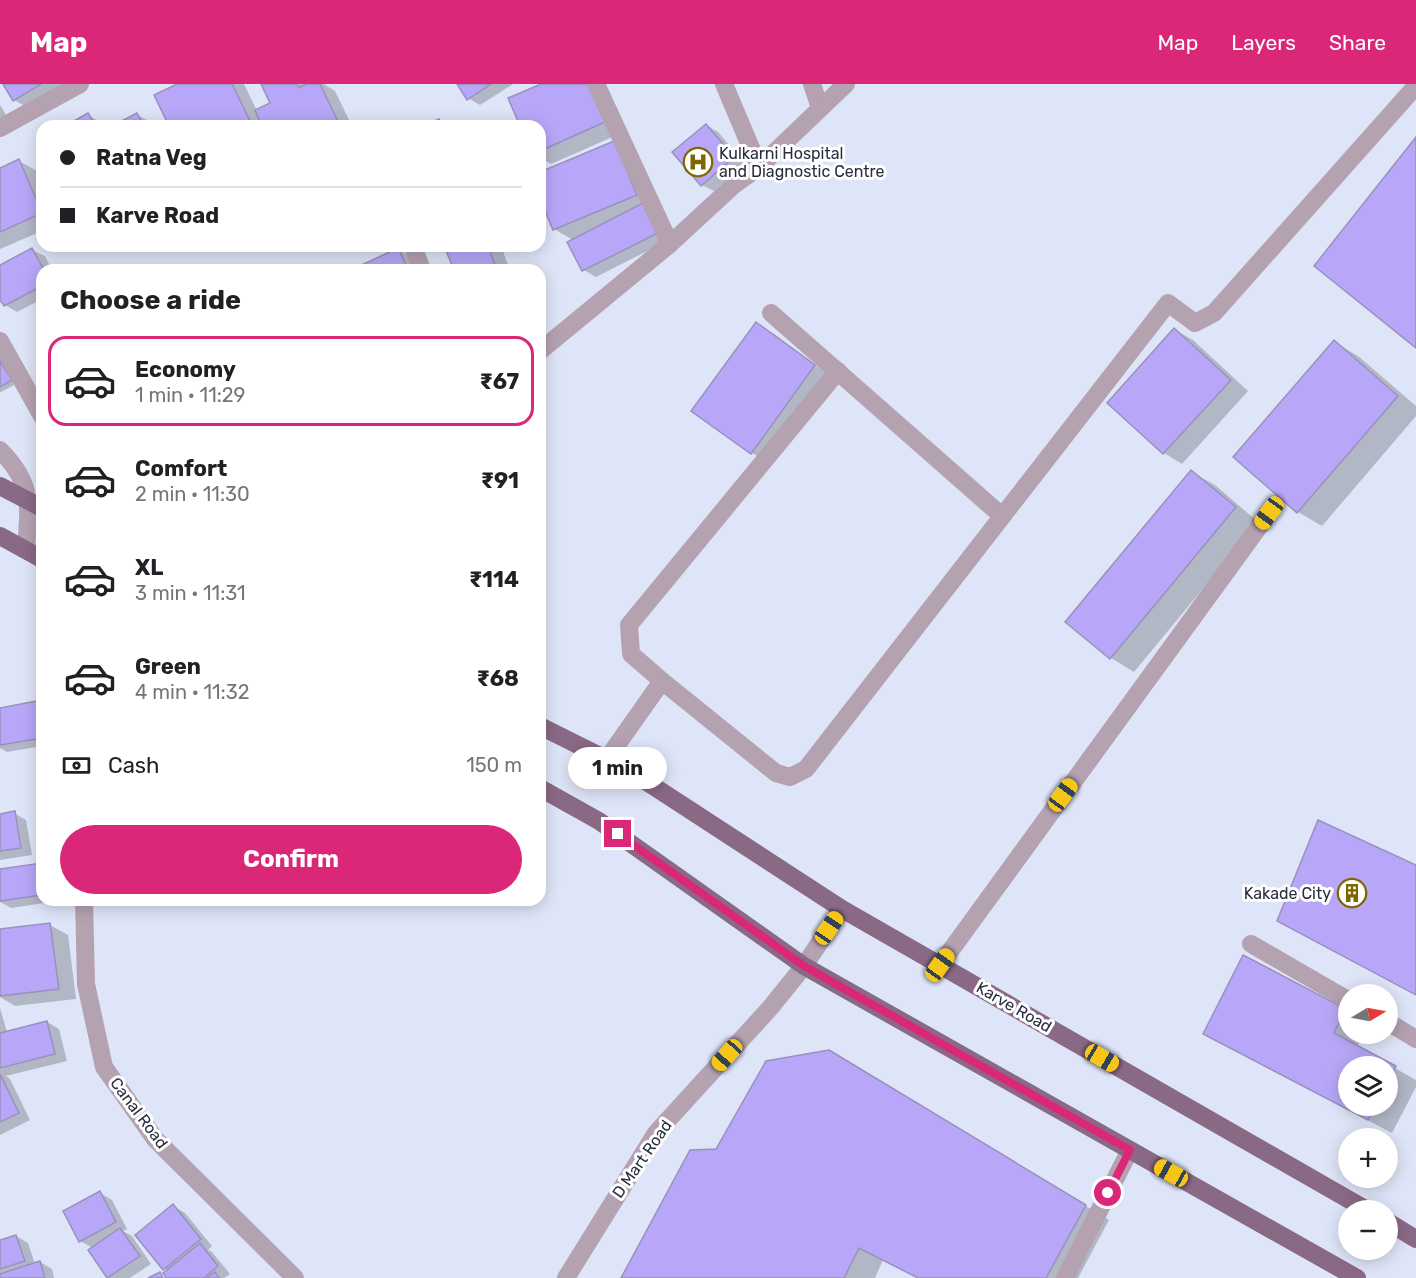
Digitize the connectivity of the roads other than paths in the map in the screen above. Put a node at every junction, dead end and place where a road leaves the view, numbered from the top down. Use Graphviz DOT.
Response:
graph roads {
  1 [pos="80,84"];
  2 [pos="596,84"];
  3 [pos="724,84"];
  4 [pos="812,84"];
  5 [pos="846,84"];
  6 [pos="1416,86"];
  7 [pos="820,108"];
  8 [pos="0,128"];
  9 [pos="759,167"];
  10 [pos="670,244"];
  11 [pos="771,313"];
  12 [pos="0,341"];
  13 [pos="546,346"];
  14 [pos="838,371"];
  15 [pos="36,405"];
  16 [pos="0,450"];
  17 [pos="0,486"];
  18 [pos="36,505"];
  19 [pos="1269,513"];
  20 [pos="1002,516"];
  21 [pos="0,536"];
  22 [pos="26,549"];
  23 [pos="36,555"];
  24 [pos="662,681"];
  25 [pos="546,729"];
  26 [pos="607,759"];
  27 [pos="546,791"];
  28 [pos="84,906"];
  29 [pos="842,909"];
  30 [pos="1251,944"];
  31 [pos="940,965"];
  32 [pos="804,966"];
  33 [pos="1338,994"];
  34 [pos="1398,1028"];
  35 [pos="1416,1039"];
  36 [pos="1130,1150"];
  37 [pos="1350,1200"];
  38 [pos="1398,1228"];
  39 [pos="1416,1239"];
  40 [pos="295,1278"];
  41 [pos="566,1278"];
  42 [pos="1065,1278"];
  43 [pos="1357,1278"];
  1 -- 8 [label="street"];
  2 -- 10 [label="street"];
  3 -- 9 [label="street"];
  4 -- 7 [label="street"];
  5 -- 7 [label="street"];
  6 -- 20 [label="street"];
  7 -- 9 [label="street"];
  9 -- 10 [label="street"];
  10 -- 13 [label="street"];
  11 -- 14 [label="street"];
  12 -- 15 [label="street"];
  14 -- 20 [label="street"];
  14 -- 24 [label="street"];
  16 -- 18 [label="street"];
  17 -- 18 [label="main road"];
  18 -- 22 [label="street"];
  19 -- 31 [label="street"];
  20 -- 24 [label="street"];
  21 -- 22 [label="main road"];
  22 -- 23 [label="main road"];
  24 -- 26 [label="street"];
  25 -- 26 [label="main road, Karve Road"];
  26 -- 29 [label="main road, Karve Road"];
  27 -- 32 [label="main road"];
  28 -- 40 [label="street, Canal Road"];
  29 -- 31 [label="main road, Karve Road"];
  29 -- 32 [label="street, D Mart Road"];
  30 -- 33 [label="street"];
  31 -- 37 [label="main road, Karve Road"];
  32 -- 36 [label="main road"];
  32 -- 41 [label="street, D Mart Road"];
  34 -- 35 [label="street"];
  36 -- 42 [label="street"];
  36 -- 43 [label="main road"];
  38 -- 39 [label="main road"];
}
